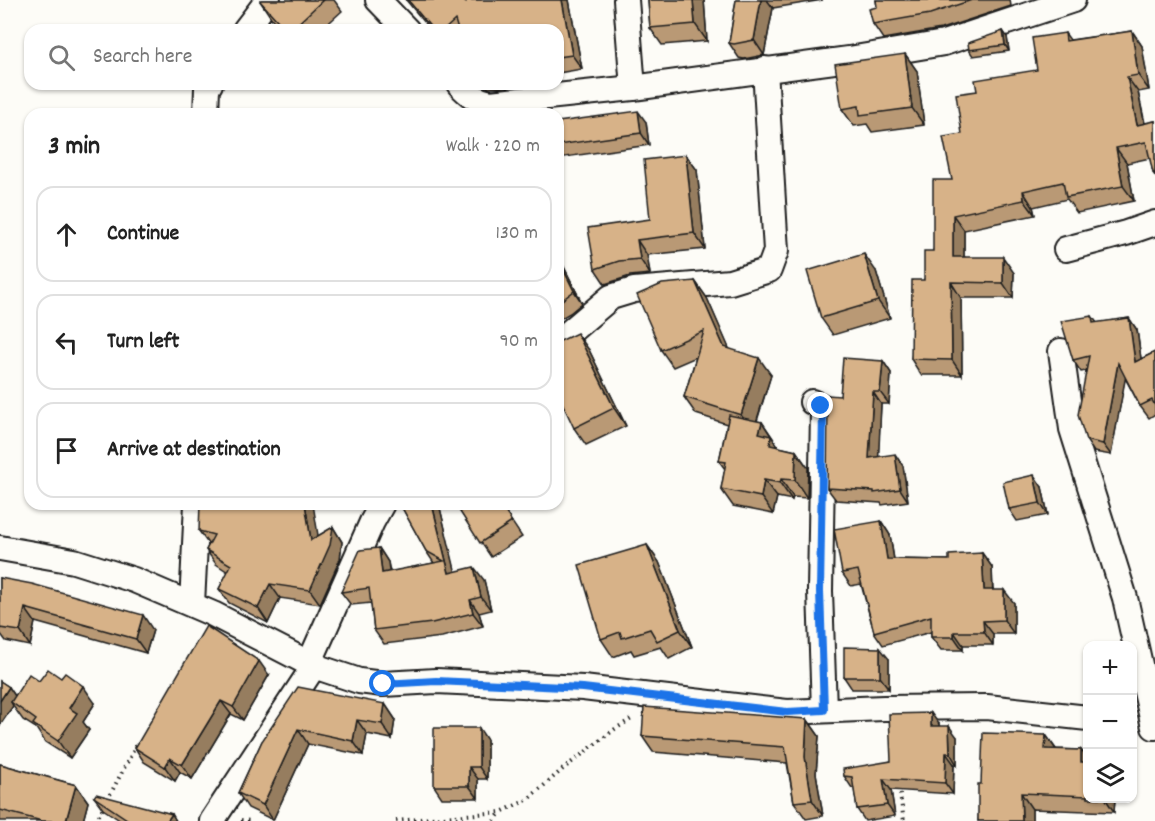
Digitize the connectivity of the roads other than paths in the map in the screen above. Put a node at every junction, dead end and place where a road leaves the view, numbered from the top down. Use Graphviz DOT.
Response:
graph roads {
  1 [pos="268,0"];
  2 [pos="378,0"];
  3 [pos="626,0"];
  4 [pos="1073,0"];
  5 [pos="1028,8"];
  6 [pos="250,24"];
  7 [pos="401,24"];
  8 [pos="765,69"];
  9 [pos="633,88"];
  10 [pos="207,90"];
  11 [pos="464,90"];
  12 [pos="206,108"];
  13 [pos="1155,223"];
  14 [pos="1066,249"];
  15 [pos="564,337"];
  16 [pos="1061,351"];
  17 [pos="812,402"];
  18 [pos="197,510"];
  19 [pos="379,510"];
  20 [pos="0,548"];
  21 [pos="192,604"];
  22 [pos="312,665"];
  23 [pos="824,710"];
  24 [pos="1083,717"];
  25 [pos="1137,725"];
  26 [pos="1155,727"];
  27 [pos="212,821"];
  1 -- 6 [label="street"];
  2 -- 7 [label="street"];
  3 -- 9 [label="street"];
  4 -- 5 [label="street"];
  5 -- 8 [label="street"];
  8 -- 9 [label="street"];
  8 -- 15 [label="street"];
  9 -- 11 [label="street"];
  10 -- 12 [label="street"];
  13 -- 14 [label="street"];
  16 -- 26 [label="street"];
  17 -- 23 [label="street"];
  18 -- 21 [label="street"];
  19 -- 22 [label="street"];
  20 -- 21 [label="street"];
  21 -- 22 [label="street"];
  22 -- 23 [label="street"];
  22 -- 27 [label="street"];
  23 -- 24 [label="street"];
  25 -- 26 [label="street"];
}
